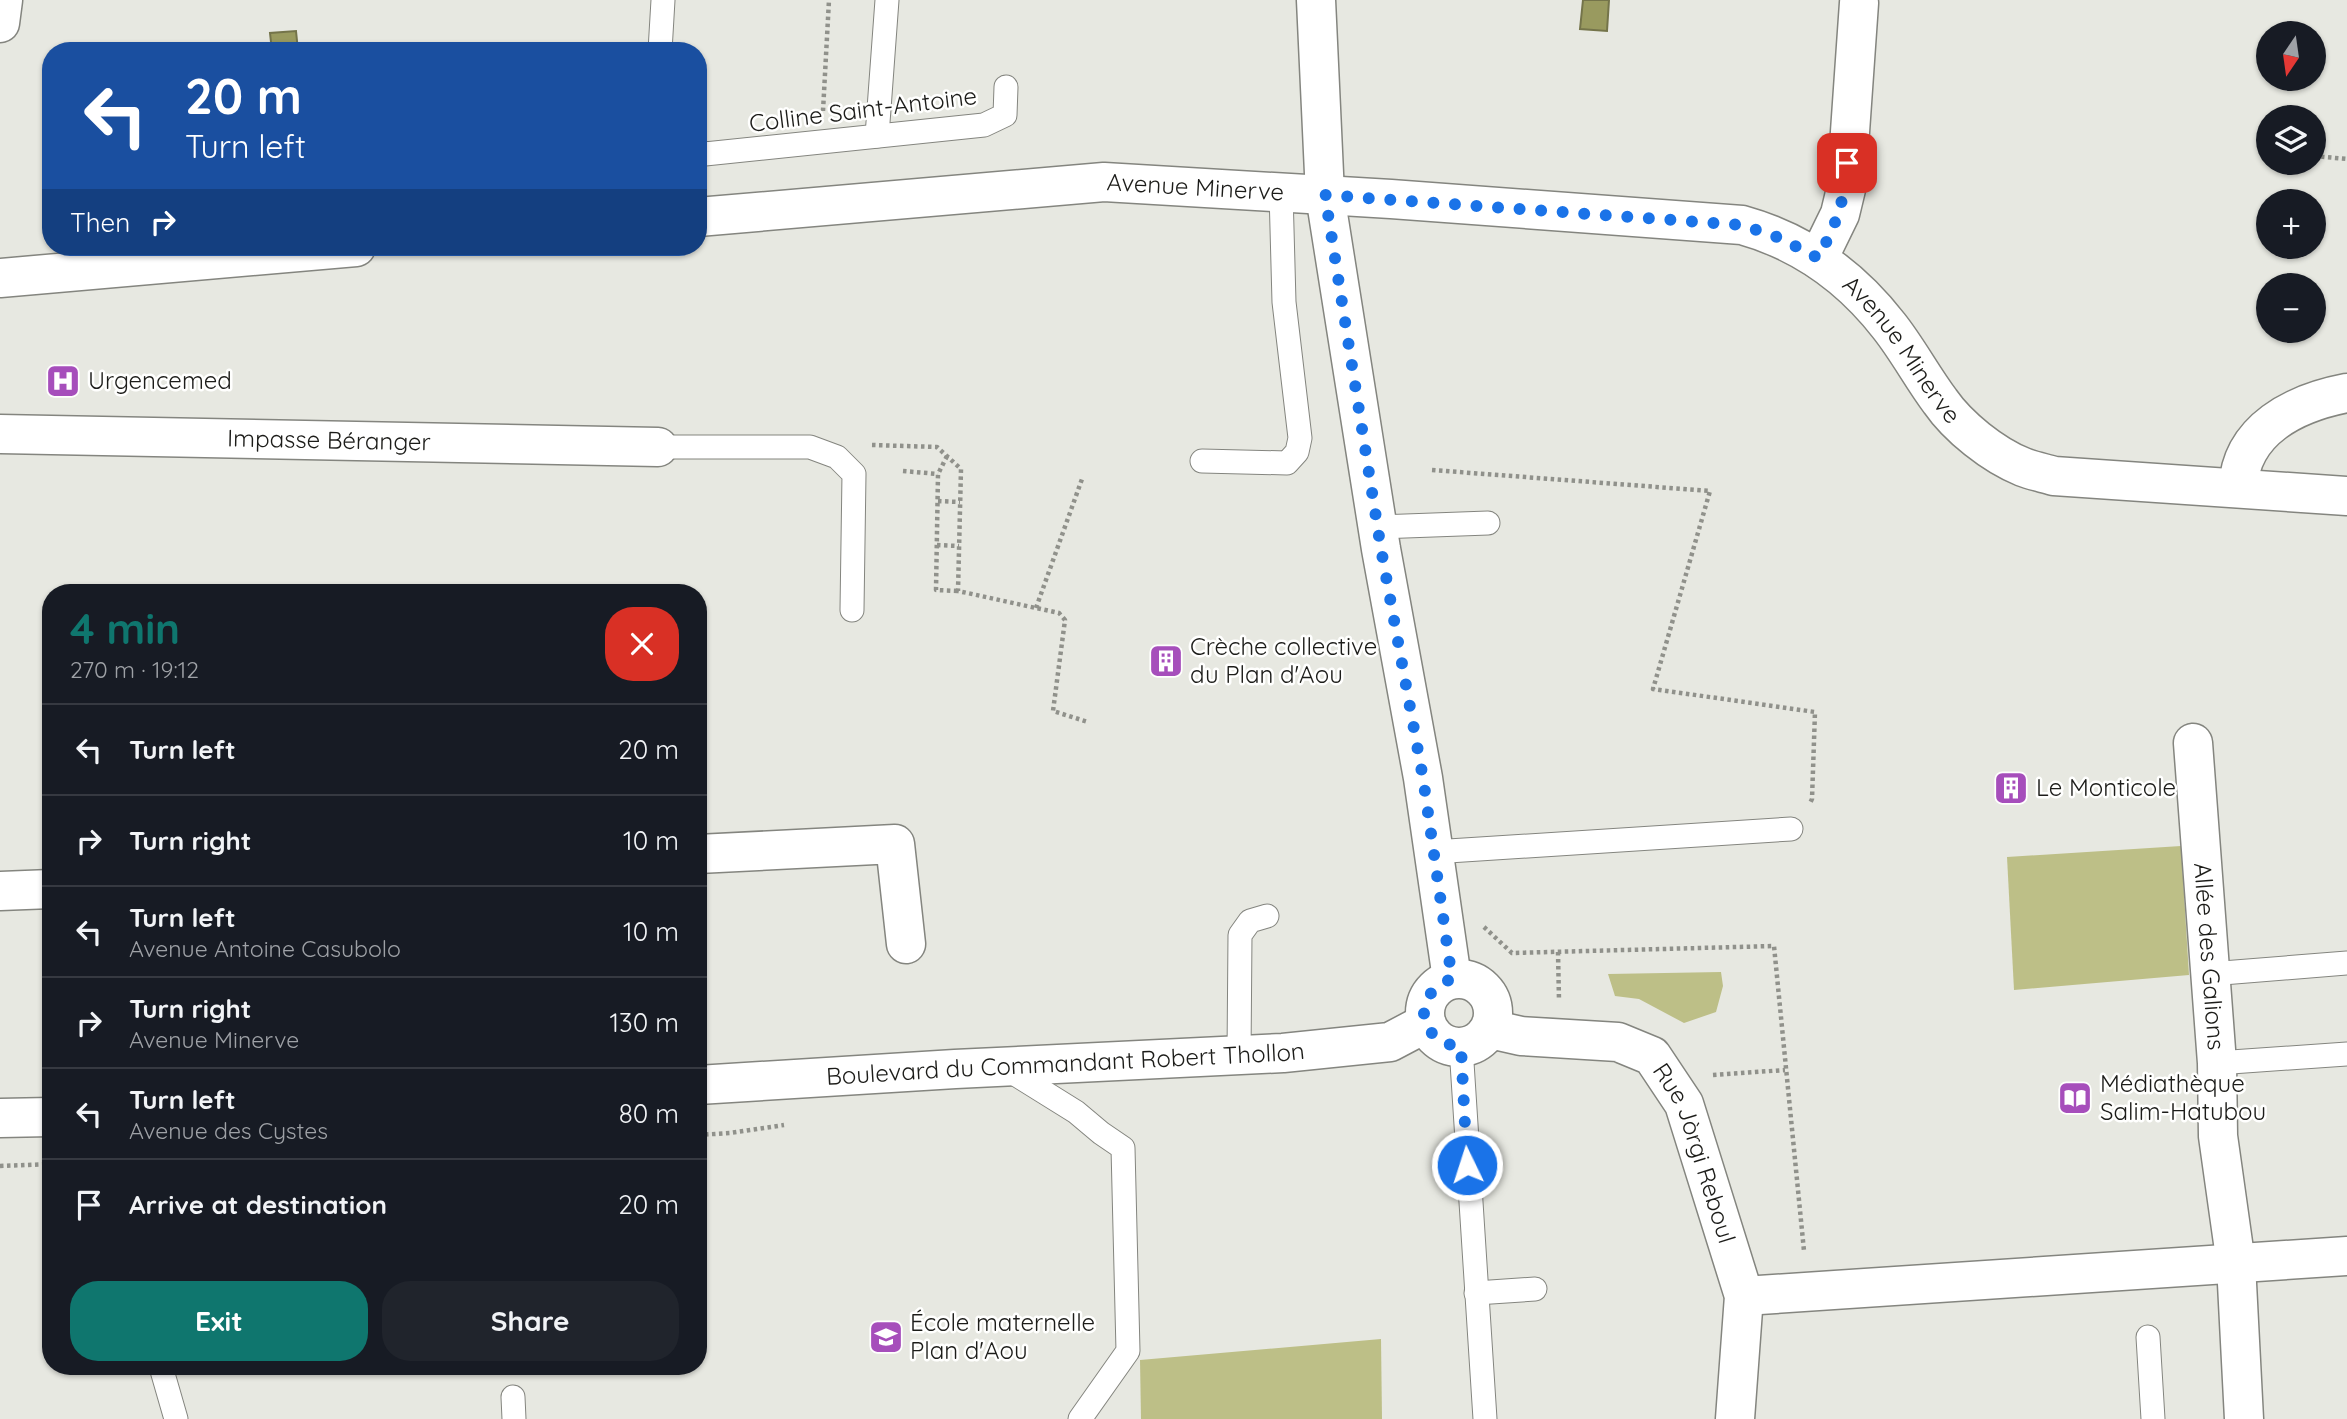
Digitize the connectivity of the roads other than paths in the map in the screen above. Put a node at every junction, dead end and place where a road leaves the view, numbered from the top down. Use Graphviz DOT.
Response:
graph roads {
  1 [pos="3,0"];
  2 [pos="663,0"];
  3 [pos="887,0"];
  4 [pos="1316,0"];
  5 [pos="1859,3"];
  6 [pos="0,23"];
  7 [pos="661,42"];
  8 [pos="1006,87"];
  9 [pos="877,136"];
  10 [pos="707,154"];
  11 [pos="1281,192"];
  12 [pos="1325,195"];
  13 [pos="707,216"];
  14 [pos="253,256"];
  15 [pos="1818,258"];
  16 [pos="0,278"];
  17 [pos="2347,393"];
  18 [pos="0,434"];
  19 [pos="658,447"];
  20 [pos="1202,461"];
  21 [pos="2238,488"];
  22 [pos="2347,496"];
  23 [pos="1488,523"];
  24 [pos="1378,527"];
  25 [pos="852,610"];
  26 [pos="2193,743"];
  27 [pos="1791,829"];
  28 [pos="1433,852"];
  29 [pos="707,854"];
  30 [pos="42,889"];
  31 [pos="0,891"];
  32 [pos="1267,916"];
  33 [pos="906,944"];
  34 [pos="2347,963"];
  35 [pos="2210,974"];
  36 [pos="1452,979"];
  37 [pos="1426,1023"];
  38 [pos="1476,1038"];
  39 [pos="2347,1054"];
  40 [pos="1239,1055"];
  41 [pos="2217,1063"];
  42 [pos="1003,1066"];
  43 [pos="707,1084"];
  44 [pos="42,1117"];
  45 [pos="0,1118"];
  46 [pos="2347,1256"];
  47 [pos="2236,1264"];
  48 [pos="1535,1289"];
  49 [pos="1476,1293"];
  50 [pos="1744,1296"];
  51 [pos="2148,1337"];
  52 [pos="163,1375"];
  53 [pos="176,1419"];
  54 [pos="1080,1419"];
  55 [pos="1485,1419"];
  56 [pos="1735,1419"];
  57 [pos="2153,1419"];
  58 [pos="2244,1419"];
  1 -- 6 [label="street"];
  2 -- 7 [label="lane"];
  3 -- 9 [label="lane"];
  4 -- 12 [label="street"];
  5 -- 15 [label="street"];
  8 -- 9 [label="lane, Colline Saint-Antoine"];
  9 -- 10 [label="lane, Colline Saint-Antoine"];
  11 -- 12 [label="street, Avenue Minerve"];
  11 -- 13 [label="street, Avenue Minerve"];
  11 -- 20 [label="lane"];
  12 -- 15 [label="street, Avenue Minerve"];
  12 -- 24 [label="street"];
  14 -- 16 [label="street"];
  15 -- 21 [label="street, Avenue Minerve"];
  17 -- 21 [label="street"];
  18 -- 19 [label="street, Impasse Béranger"];
  19 -- 25 [label="lane"];
  21 -- 22 [label="street, Avenue Minerve"];
  23 -- 24 [label="lane"];
  24 -- 28 [label="street"];
  26 -- 35 [label="street, Allée des Galions"];
  27 -- 28 [label="lane"];
  28 -- 36 [label="street"];
  29 -- 33 [label="street"];
  30 -- 31 [label="street"];
  32 -- 40 [label="lane"];
  34 -- 35 [label="lane"];
  35 -- 41 [label="street, Allée des Galions"];
  36 -- 37 [label="street"];
  36 -- 38 [label="street"];
  37 -- 38 [label="street"];
  37 -- 40 [label="street, Boulevard du Commandant Robert Thollon"];
  38 -- 49 [label="lane"];
  38 -- 50 [label="street, Rue Jòrgi Reboul"];
  39 -- 41 [label="lane"];
  40 -- 42 [label="street, Boulevard du Commandant Robert Thollon"];
  41 -- 47 [label="street, Allée des Galions"];
  42 -- 43 [label="street, Boulevard du Commandant Robert Thollon"];
  42 -- 54 [label="lane"];
  44 -- 45 [label="street"];
  46 -- 47 [label="street"];
  47 -- 50 [label="street"];
  47 -- 58 [label="street, Allée des Galions"];
  48 -- 49 [label="lane"];
  49 -- 55 [label="lane"];
  50 -- 56 [label="street, Rue Jòrgi Reboul"];
  51 -- 57 [label="lane"];
  52 -- 53 [label="lane"];
}
